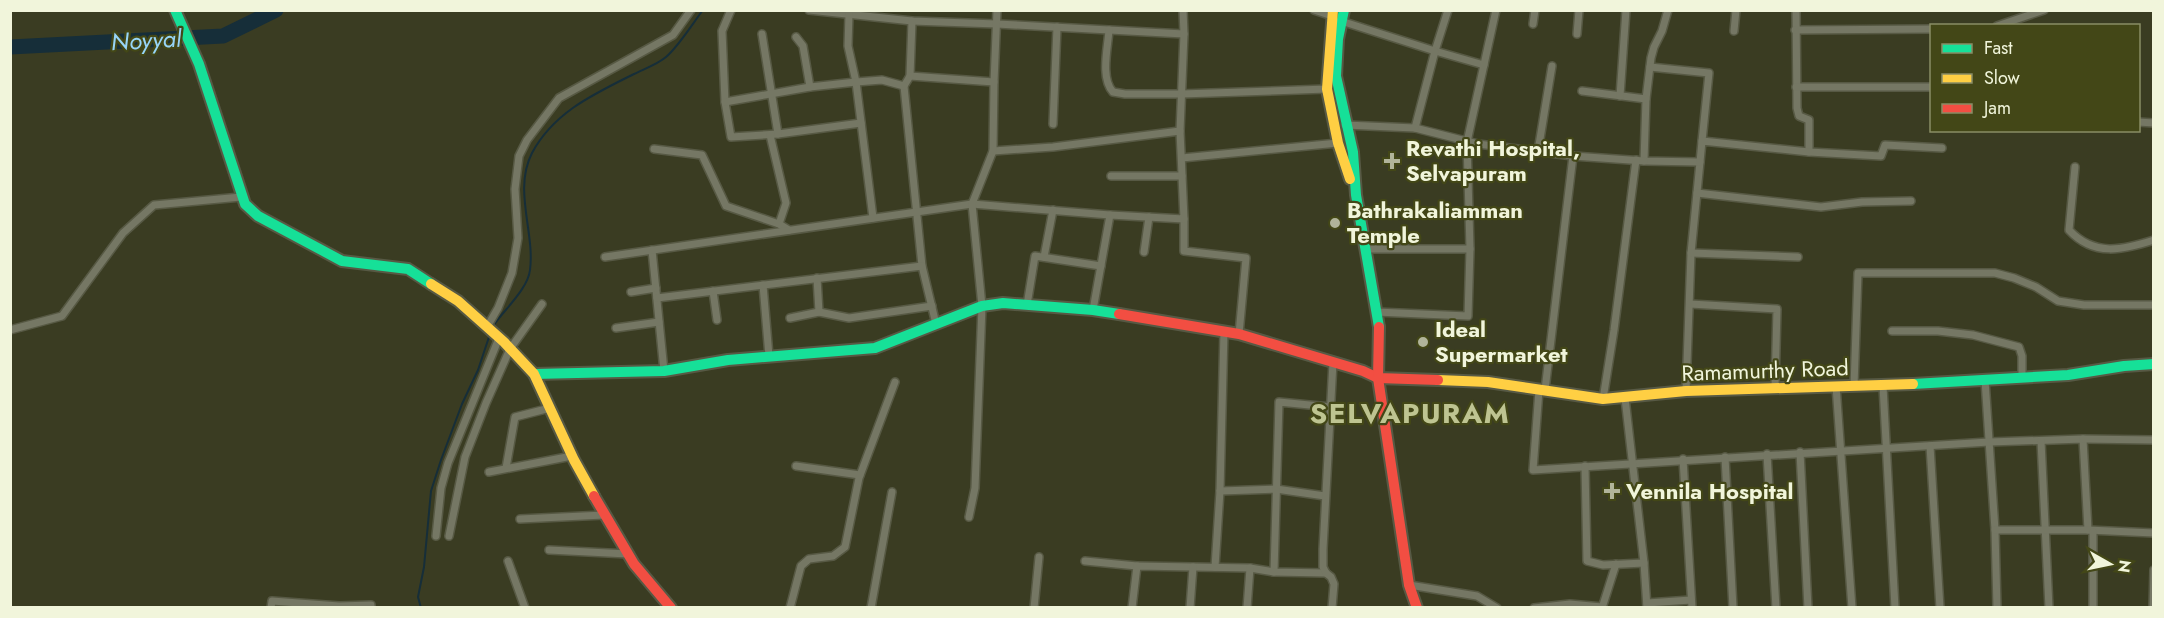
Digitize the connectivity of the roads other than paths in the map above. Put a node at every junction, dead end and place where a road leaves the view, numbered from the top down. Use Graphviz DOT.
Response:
graph roads {
  1 [pos="175,10"];
  2 [pos="691,10"];
  3 [pos="732,10"];
  4 [pos="809,10"];
  5 [pos="997,10"];
  6 [pos="1183,10"];
  7 [pos="1314,10"];
  8 [pos="1448,10"];
  9 [pos="1496,10"];
  10 [pos="1535,10"];
  11 [pos="1579,10"];
  12 [pos="1626,10"];
  13 [pos="1668,10"];
  14 [pos="1736,10"];
  15 [pos="1796,10"];
  16 [pos="2044,10"];
  17 [pos="849,14"];
  18 [pos="1337,15"];
  19 [pos="912,21"];
  20 [pos="997,24"];
  21 [pos="1533,24"];
  22 [pos="2003,24"];
  23 [pos="1057,27"];
  24 [pos="1930,29"];
  25 [pos="1109,30"];
  26 [pos="1734,30"];
  27 [pos="1795,30"];
  28 [pos="762,34"];
  29 [pos="1184,34"];
  30 [pos="1576,34"];
  31 [pos="796,37"];
  32 [pos="1435,51"];
  33 [pos="1484,65"];
  34 [pos="1552,66"];
  35 [pos="1650,67"];
  36 [pos="909,76"];
  37 [pos="856,82"];
  38 [pos="994,82"];
  39 [pos="904,86"];
  40 [pos="810,87"];
  41 [pos="1796,87"];
  42 [pos="1930,87"];
  43 [pos="1327,89"];
  44 [pos="1582,91"];
  45 [pos="771,93"];
  46 [pos="1181,94"];
  47 [pos="1620,96"];
  48 [pos="1646,99"];
  49 [pos="724,102"];
  50 [pos="861,123"];
  51 [pos="1053,124"];
  52 [pos="1346,125"];
  53 [pos="1415,128"];
  54 [pos="1180,131"];
  55 [pos="774,134"];
  56 [pos="1702,141"];
  57 [pos="1467,142"];
  58 [pos="1338,143"];
  59 [pos="1942,148"];
  60 [pos="654,149"];
  61 [pos="993,151"];
  62 [pos="1538,151"];
  63 [pos="1809,152"];
  64 [pos="1573,156"];
  65 [pos="1182,158"];
  66 [pos="1636,160"];
  67 [pos="1644,161"];
  68 [pos="1700,162"];
  69 [pos="2075,166"];
  70 [pos="1111,176"];
  71 [pos="1182,176"];
  72 [pos="1697,193"];
  73 [pos="1356,195"];
  74 [pos="241,197"];
  75 [pos="1911,201"];
  76 [pos="972,204"];
  77 [pos="1053,210"];
  78 [pos="916,212"];
  79 [pos="1110,215"];
  80 [pos="1149,217"];
  81 [pos="873,218"];
  82 [pos="1184,219"];
  83 [pos="779,224"];
  84 [pos="789,230"];
  85 [pos="2154,240"];
  86 [pos="1366,249"];
  87 [pos="1470,249"];
  88 [pos="652,250"];
  89 [pos="1144,252"];
  90 [pos="1691,254"];
  91 [pos="605,257"];
  92 [pos="1044,257"];
  93 [pos="1798,257"];
  94 [pos="922,266"];
  95 [pos="1101,266"];
  96 [pos="817,278"];
  97 [pos="764,285"];
  98 [pos="656,288"];
  99 [pos="713,291"];
  100 [pos="631,292"];
  101 [pos="657,298"];
  102 [pos="542,304"];
  103 [pos="1690,304"];
  104 [pos="1027,305"];
  105 [pos="2154,305"];
  106 [pos="932,306"];
  107 [pos="982,306"];
  108 [pos="1094,310"];
  109 [pos="819,312"];
  110 [pos="1376,312"];
  111 [pos="790,318"];
  112 [pos="717,320"];
  113 [pos="659,322"];
  114 [pos="936,324"];
  115 [pos="487,327"];
  116 [pos="616,328"];
  117 [pos="10,330"];
  118 [pos="1224,331"];
  119 [pos="1892,331"];
  120 [pos="1239,334"];
  121 [pos="497,336"];
  122 [pos="510,349"];
  123 [pos="1380,352"];
  124 [pos="769,357"];
  125 [pos="1333,362"];
  126 [pos="2154,364"];
  127 [pos="664,371"];
  128 [pos="1363,371"];
  129 [pos="534,374"];
  130 [pos="1378,378"];
  131 [pos="2022,378"];
  132 [pos="1985,380"];
  133 [pos="896,382"];
  134 [pos="1836,386"];
  135 [pos="1854,386"];
  136 [pos="1883,386"];
  137 [pos="1775,387"];
  138 [pos="1542,390"];
  139 [pos="1686,391"];
  140 [pos="1625,398"];
  141 [pos="1603,399"];
  142 [pos="1330,407"];
  143 [pos="550,408"];
  144 [pos="2083,439"];
  145 [pos="2154,440"];
  146 [pos="2041,441"];
  147 [pos="1989,442"];
  148 [pos="1930,446"];
  149 [pos="1886,449"];
  150 [pos="1842,450"];
  151 [pos="1800,452"];
  152 [pos="1767,454"];
  153 [pos="572,456"];
  154 [pos="1725,457"];
  155 [pos="1683,459"];
  156 [pos="1632,464"];
  157 [pos="796,466"];
  158 [pos="1585,466"];
  159 [pos="506,468"];
  160 [pos="489,471"];
  161 [pos="860,475"];
  162 [pos="1276,489"];
  163 [pos="1220,491"];
  164 [pos="892,492"];
  165 [pos="1325,496"];
  166 [pos="604,514"];
  167 [pos="969,517"];
  168 [pos="520,519"];
  169 [pos="1995,530"];
  170 [pos="2046,530"];
  171 [pos="2091,531"];
  172 [pos="2154,533"];
  173 [pos="436,536"];
  174 [pos="449,536"];
  175 [pos="549,550"];
  176 [pos="628,554"];
  177 [pos="1039,557"];
  178 [pos="508,561"];
  179 [pos="1085,561"];
  180 [pos="1644,563"];
  181 [pos="1616,564"];
  182 [pos="1137,566"];
  183 [pos="1193,567"];
  184 [pos="1215,567"];
  185 [pos="1250,568"];
  186 [pos="2154,570"];
  187 [pos="1274,572"];
  188 [pos="1326,573"];
  189 [pos="1409,585"];
  190 [pos="1692,604"];
  191 [pos="1647,605"];
  192 [pos="1602,607"];
  193 [pos="271,608"];
  194 [pos="371,608"];
  195 [pos="525,608"];
  196 [pos="671,608"];
  197 [pos="789,608"];
  198 [pos="871,608"];
  199 [pos="1034,608"];
  200 [pos="1132,608"];
  201 [pos="1190,608"];
  202 [pos="1247,608"];
  203 [pos="1332,608"];
  204 [pos="1417,608"];
  205 [pos="1497,608"];
  206 [pos="1534,608"];
  207 [pos="1733,608"];
  208 [pos="1776,608"];
  209 [pos="1808,608"];
  210 [pos="1852,608"];
  211 [pos="1895,608"];
  212 [pos="1940,608"];
  213 [pos="1997,608"];
  214 [pos="2049,608"];
  215 [pos="2093,608"];
  216 [pos="2153,608"];
  1 -- 74 [label="main road"];
  2 -- 115 [label="street"];
  3 -- 49 [label="street"];
  4 -- 17 [label="street"];
  5 -- 20 [label="street"];
  6 -- 29 [label="street"];
  7 -- 18 [label="street"];
  8 -- 32 [label="street"];
  9 -- 33 [label="street"];
  10 -- 21 [label="street"];
  11 -- 30 [label="street"];
  12 -- 47 [label="street"];
  13 -- 35 [label="street"];
  14 -- 26 [label="street"];
  15 -- 27 [label="street"];
  16 -- 22 [label="street"];
  17 -- 19 [label="street"];
  17 -- 37 [label="street"];
  18 -- 32 [label="street"];
  18 -- 43 [label="main road"];
  18 -- 52 [label="main road"];
  19 -- 20 [label="street"];
  19 -- 36 [label="street"];
  20 -- 23 [label="street"];
  20 -- 38 [label="street"];
  23 -- 25 [label="street"];
  23 -- 51 [label="street"];
  24 -- 27 [label="street"];
  25 -- 29 [label="street"];
  25 -- 46 [label="street"];
  27 -- 41 [label="street"];
  28 -- 45 [label="street"];
  29 -- 46 [label="street"];
  31 -- 40 [label="street"];
  32 -- 33 [label="street"];
  32 -- 53 [label="street"];
  33 -- 57 [label="street"];
  34 -- 62 [label="street"];
  35 -- 48 [label="street"];
  35 -- 56 [label="street"];
  36 -- 38 [label="street"];
  36 -- 39 [label="street"];
  37 -- 39 [label="street"];
  37 -- 40 [label="street"];
  37 -- 50 [label="street"];
  38 -- 61 [label="street"];
  39 -- 78 [label="street"];
  40 -- 45 [label="street"];
  41 -- 42 [label="street"];
  41 -- 63 [label="street"];
  43 -- 46 [label="street"];
  43 -- 58 [label="main road"];
  44 -- 47 [label="street"];
  45 -- 49 [label="street"];
  45 -- 55 [label="street"];
  46 -- 54 [label="street"];
  47 -- 48 [label="street"];
  48 -- 67 [label="street"];
  49 -- 55 [label="street"];
  50 -- 55 [label="street"];
  50 -- 81 [label="street"];
  52 -- 53 [label="street"];
  52 -- 73 [label="main road"];
  53 -- 57 [label="street"];
  54 -- 61 [label="street"];
  54 -- 65 [label="street"];
  55 -- 83 [label="street"];
  56 -- 63 [label="street"];
  56 -- 68 [label="street"];
  57 -- 62 [label="street"];
  57 -- 87 [label="street"];
  58 -- 65 [label="street"];
  58 -- 73 [label="main road"];
  59 -- 63 [label="street"];
  60 -- 83 [label="street"];
  61 -- 76 [label="street"];
  62 -- 64 [label="street"];
  64 -- 66 [label="street"];
  64 -- 138 [label="street"];
  65 -- 71 [label="street"];
  66 -- 67 [label="street"];
  66 -- 141 [label="street"];
  67 -- 68 [label="street"];
  68 -- 72 [label="street"];
  69 -- 85 [label="street"];
  70 -- 71 [label="street"];
  71 -- 82 [label="street"];
  72 -- 75 [label="street"];
  72 -- 90 [label="street"];
  73 -- 86 [label="main road"];
  74 -- 115 [label="main road"];
  74 -- 117 [label="street"];
  76 -- 77 [label="street"];
  76 -- 78 [label="street"];
  76 -- 107 [label="street"];
  77 -- 79 [label="street"];
  77 -- 92 [label="street"];
  78 -- 81 [label="street"];
  78 -- 94 [label="street"];
  79 -- 80 [label="street"];
  79 -- 95 [label="street"];
  80 -- 82 [label="street"];
  80 -- 89 [label="street"];
  81 -- 84 [label="street"];
  82 -- 120 [label="street"];
  83 -- 84 [label="street"];
  84 -- 88 [label="street"];
  86 -- 87 [label="street"];
  86 -- 110 [label="main road"];
  87 -- 110 [label="street"];
  88 -- 91 [label="street"];
  88 -- 98 [label="street"];
  90 -- 93 [label="street"];
  90 -- 103 [label="street"];
  92 -- 95 [label="street"];
  92 -- 104 [label="street"];
  94 -- 96 [label="street"];
  94 -- 106 [label="street"];
  95 -- 108 [label="street"];
  96 -- 97 [label="street"];
  96 -- 109 [label="street"];
  97 -- 99 [label="street"];
  97 -- 124 [label="street"];
  98 -- 100 [label="street"];
  98 -- 101 [label="street"];
  99 -- 101 [label="street"];
  99 -- 112 [label="street"];
  101 -- 113 [label="street"];
  102 -- 122 [label="street"];
  103 -- 137 [label="street"];
  103 -- 139 [label="street"];
  104 -- 107 [label="main road"];
  104 -- 108 [label="main road"];
  105 -- 135 [label="street"];
  106 -- 109 [label="street"];
  106 -- 114 [label="street"];
  107 -- 114 [label="main road"];
  107 -- 167 [label="street"];
  108 -- 118 [label="main road"];
  109 -- 111 [label="street"];
  110 -- 123 [label="main road"];
  113 -- 116 [label="street"];
  113 -- 127 [label="street"];
  114 -- 124 [label="main road"];
  115 -- 121 [label="main road"];
  118 -- 120 [label="main road"];
  118 -- 163 [label="street"];
  119 -- 131 [label="street"];
  120 -- 125 [label="main road"];
  121 -- 122 [label="main road"];
  121 -- 173 [label="street"];
  122 -- 129 [label="main road"];
  122 -- 174 [label="street"];
  123 -- 128 [label="main road"];
  123 -- 130 [label="main road"];
  124 -- 127 [label="main road"];
  125 -- 128 [label="main road"];
  125 -- 142 [label="street"];
  126 -- 131 [label="main road, Ramamurthy Road"];
  127 -- 129 [label="main road"];
  128 -- 130 [label="main road"];
  129 -- 143 [label="main road"];
  130 -- 138 [label="main road, Ramamurthy Road"];
  130 -- 189 [label="main road"];
  131 -- 132 [label="main road, Ramamurthy Road"];
  132 -- 136 [label="main road, Ramamurthy Road"];
  132 -- 147 [label="street"];
  133 -- 161 [label="street"];
  134 -- 135 [label="main road, Ramamurthy Road"];
  134 -- 137 [label="main road, Ramamurthy Road"];
  134 -- 150 [label="street"];
  135 -- 136 [label="main road, Ramamurthy Road"];
  136 -- 149 [label="street"];
  137 -- 139 [label="main road, Ramamurthy Road"];
  138 -- 141 [label="main road, Ramamurthy Road"];
  138 -- 158 [label="street"];
  139 -- 140 [label="main road, Ramamurthy Road"];
  140 -- 141 [label="main road, Ramamurthy Road"];
  140 -- 156 [label="street"];
  142 -- 162 [label="street"];
  142 -- 165 [label="street"];
  143 -- 153 [label="main road"];
  143 -- 159 [label="street"];
  144 -- 145 [label="street"];
  144 -- 146 [label="street"];
  144 -- 171 [label="street"];
  146 -- 147 [label="street"];
  146 -- 170 [label="street"];
  147 -- 148 [label="street"];
  147 -- 169 [label="street"];
  148 -- 149 [label="street"];
  148 -- 212 [label="street"];
  149 -- 150 [label="street"];
  149 -- 211 [label="street"];
  150 -- 151 [label="street"];
  150 -- 210 [label="street"];
  151 -- 152 [label="street"];
  151 -- 209 [label="street"];
  152 -- 154 [label="street"];
  152 -- 208 [label="street"];
  153 -- 159 [label="street"];
  153 -- 166 [label="main road"];
  154 -- 155 [label="street"];
  154 -- 207 [label="street"];
  155 -- 156 [label="street"];
  155 -- 190 [label="street"];
  156 -- 158 [label="street"];
  156 -- 180 [label="street"];
  157 -- 161 [label="street"];
  158 -- 181 [label="street"];
  159 -- 160 [label="street"];
  161 -- 197 [label="street"];
  162 -- 163 [label="street"];
  162 -- 165 [label="street"];
  162 -- 187 [label="street"];
  163 -- 184 [label="street"];
  164 -- 198 [label="street"];
  165 -- 188 [label="street"];
  166 -- 168 [label="street"];
  166 -- 176 [label="main road"];
  169 -- 170 [label="street"];
  169 -- 213 [label="street"];
  170 -- 171 [label="street"];
  170 -- 214 [label="street"];
  171 -- 172 [label="street"];
  171 -- 215 [label="street"];
  175 -- 176 [label="street"];
  176 -- 196 [label="main road"];
  177 -- 199 [label="street"];
  178 -- 195 [label="street"];
  179 -- 182 [label="street"];
  180 -- 181 [label="street"];
  180 -- 191 [label="street"];
  181 -- 192 [label="street"];
  182 -- 183 [label="street"];
  182 -- 200 [label="street"];
  183 -- 184 [label="street"];
  183 -- 201 [label="street"];
  184 -- 185 [label="street"];
  185 -- 187 [label="street"];
  185 -- 202 [label="street"];
  186 -- 216 [label="street"];
  187 -- 188 [label="street"];
  188 -- 203 [label="street"];
  189 -- 204 [label="main road"];
  189 -- 205 [label="street"];
  190 -- 191 [label="street"];
  192 -- 206 [label="street"];
  193 -- 194 [label="street"];
}
